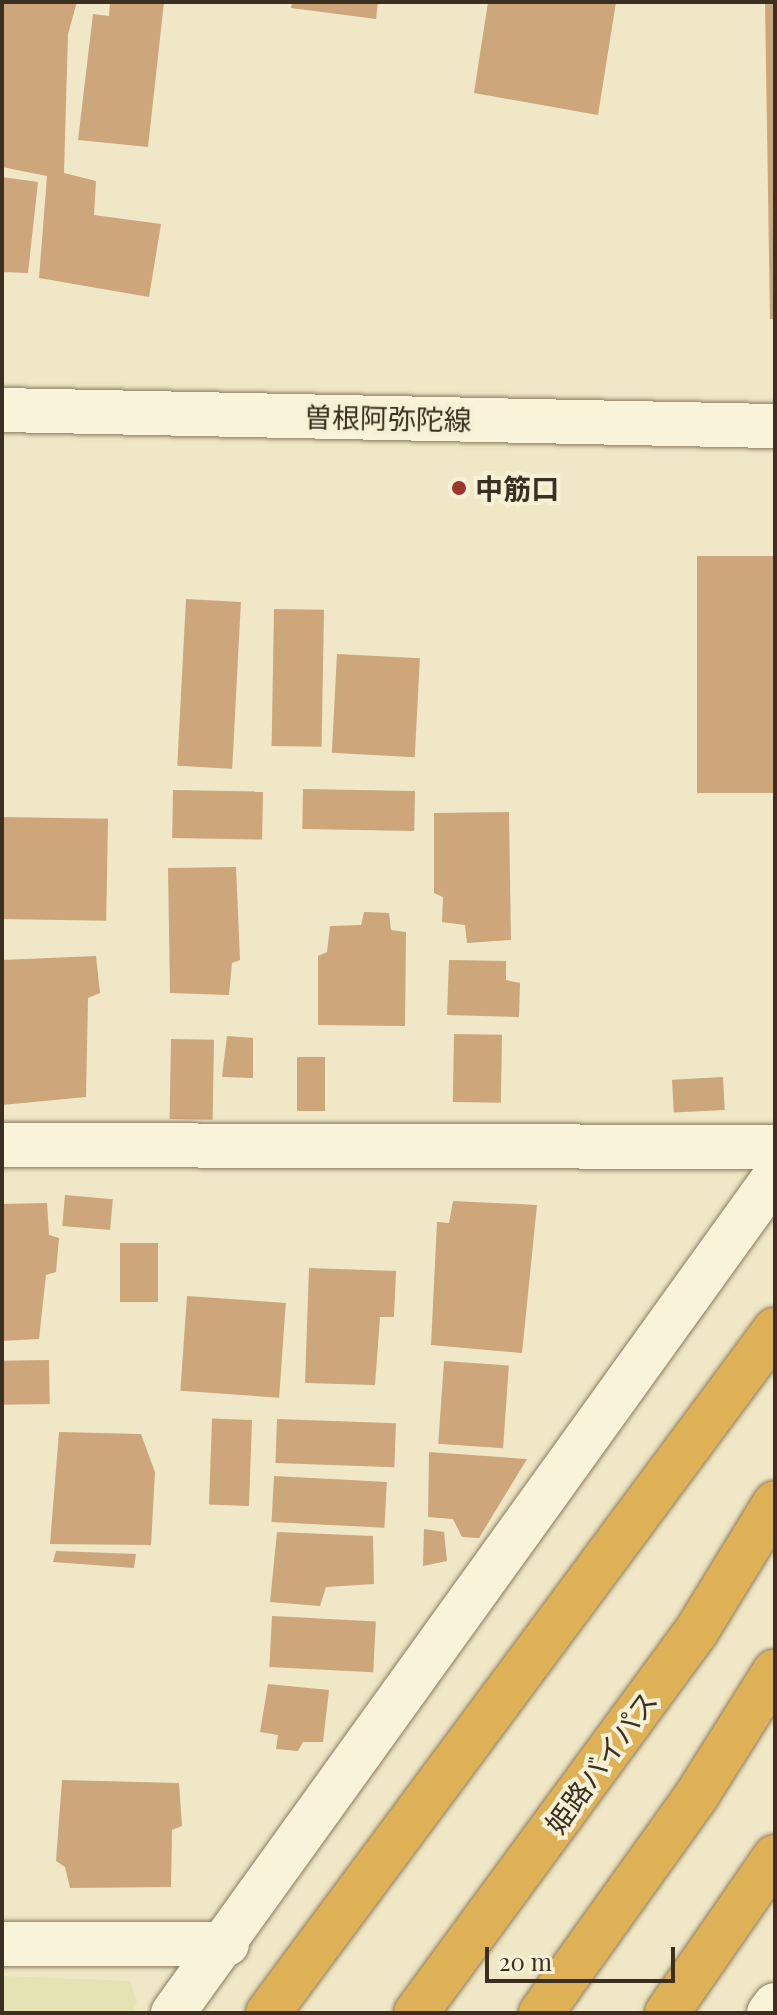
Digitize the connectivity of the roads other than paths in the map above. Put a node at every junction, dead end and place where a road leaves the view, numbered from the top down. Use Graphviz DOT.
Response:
graph roads {
  1 [pos="2,410"];
  2 [pos="775,426"];
  3 [pos="2,1145"];
  4 [pos="775,1147"];
  5 [pos="775,1176"];
  6 [pos="775,1330"];
  7 [pos="775,1503"];
  8 [pos="775,1671"];
  9 [pos="775,1857"];
  10 [pos="2,1944"];
  11 [pos="227,1944"];
  12 [pos="775,2005"];
  13 [pos="173,2013"];
  14 [pos="268,2013"];
  15 [pos="416,2013"];
  16 [pos="541,2013"];
  17 [pos="667,2013"];
  18 [pos="769,2013"];
  1 -- 2 [label="street, 曽根阿弥陀線"];
  3 -- 4 [label="street"];
  5 -- 11 [label="street"];
  6 -- 14 [label="highway"];
  7 -- 15 [label="highway, 姫路バイパス"];
  8 -- 16 [label="highway"];
  9 -- 17 [label="highway"];
  10 -- 11 [label="street"];
  11 -- 13 [label="street"];
  12 -- 18 [label="street"];
}
